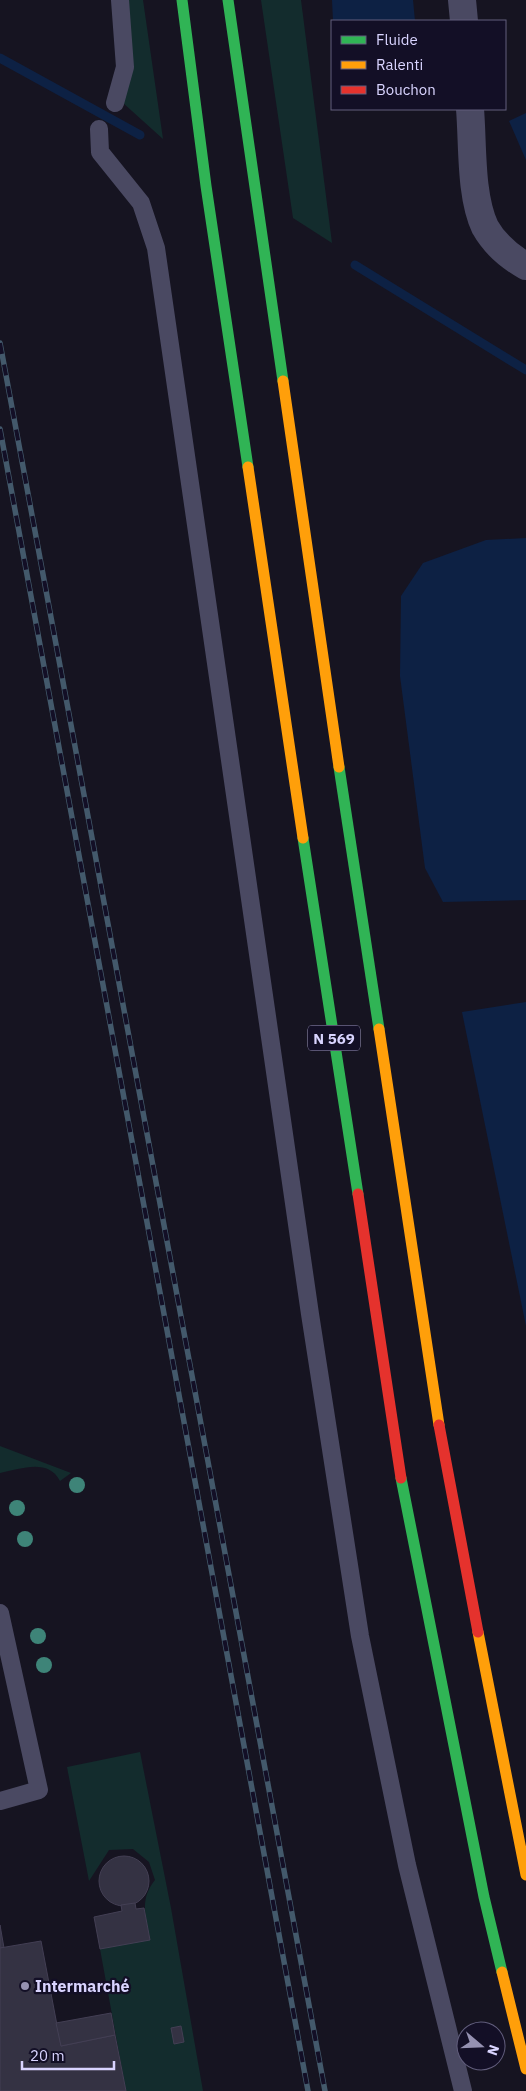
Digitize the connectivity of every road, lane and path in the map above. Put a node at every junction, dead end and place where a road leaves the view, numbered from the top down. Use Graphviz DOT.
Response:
graph roads {
  1 [pos="120,0"];
  2 [pos="182,0"];
  3 [pos="228,0"];
  4 [pos="462,0"];
  5 [pos="464,20"];
  6 [pos="115,103"];
  7 [pos="470,110"];
  8 [pos="100,128"];
  9 [pos="526,266"];
  10 [pos="0,1613"];
  11 [pos="0,1801"];
  12 [pos="526,1875"];
  13 [pos="526,2070"];
  14 [pos="463,2091"];
  1 -- 6 [label="lane"];
  2 -- 13 [label="highway, N 569"];
  3 -- 12 [label="highway, N 569"];
  4 -- 5 [label="street"];
  7 -- 9 [label="street"];
  8 -- 14 [label="lane"];
  10 -- 11 [label="lane"];
}
